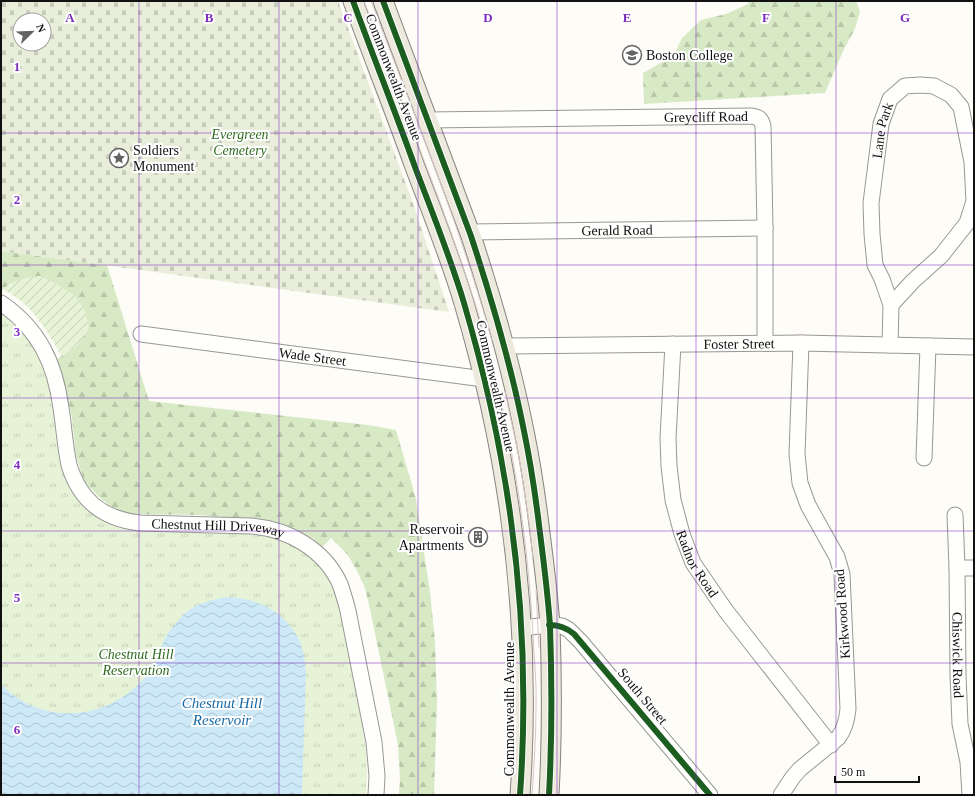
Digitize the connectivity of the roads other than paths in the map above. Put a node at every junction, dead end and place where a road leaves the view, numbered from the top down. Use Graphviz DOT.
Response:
graph roads {
  1 [pos="353,1"];
  2 [pos="383,1"];
  3 [pos="427,120"];
  4 [pos="448,174"];
  5 [pos="422,185"];
  6 [pos="765,228"];
  7 [pos="469,232"];
  8 [pos="1,303"];
  9 [pos="891,305"];
  10 [pos="141,334"];
  11 [pos="765,343"];
  12 [pos="801,343"];
  13 [pos="673,344"];
  14 [pos="890,345"];
  15 [pos="504,346"];
  16 [pos="928,346"];
  17 [pos="974,347"];
  18 [pos="484,379"];
  19 [pos="924,458"];
  20 [pos="955,514"];
  21 [pos="957,568"];
  22 [pos="974,568"];
  23 [pos="550,625"];
  24 [pos="521,628"];
  25 [pos="831,745"];
  26 [pos="376,795"];
  27 [pos="520,795"];
  28 [pos="549,795"];
  29 [pos="710,795"];
  30 [pos="781,795"];
  31 [pos="970,795"];
  1 -- 5 [label="main road, Commonwealth Avenue"];
  2 -- 3 [label="main road, Commonwealth Avenue"];
  3 -- 4 [label="main road, Commonwealth Avenue"];
  3 -- 6 [label="street, Greycliff Road"];
  4 -- 5 [label="main road"];
  4 -- 7 [label="main road, Commonwealth Avenue"];
  5 -- 18 [label="main road, Commonwealth Avenue"];
  6 -- 7 [label="street, Gerald Road"];
  6 -- 11 [label="street, Greycliff Road"];
  7 -- 15 [label="main road, Commonwealth Avenue"];
  8 -- 26 [label="street, Chestnut Hill Driveway"];
  9 -- 9 [label="street, Lane Park"];
  9 -- 14 [label="street, Lane Park"];
  10 -- 18 [label="street, Wade Street"];
  11 -- 12 [label="street, Foster Street"];
  11 -- 13 [label="street, Foster Street"];
  12 -- 14 [label="street, Foster Street"];
  12 -- 25 [label="street, Kirkwood Road"];
  13 -- 15 [label="street, Foster Street"];
  13 -- 25 [label="street, Radnor Road"];
  14 -- 16 [label="street, Foster Street"];
  15 -- 23 [label="main road, Commonwealth Avenue"];
  16 -- 17 [label="street, Foster Street"];
  16 -- 19 [label="street"];
  18 -- 24 [label="main road, Commonwealth Avenue"];
  20 -- 21 [label="street, Chiswick Road"];
  21 -- 22 [label="street"];
  21 -- 31 [label="street, Chiswick Road"];
  23 -- 24 [label="street, South Street"];
  23 -- 28 [label="main road, Commonwealth Avenue"];
  23 -- 29 [label="street, South Street"];
  24 -- 27 [label="main road, Commonwealth Avenue"];
  25 -- 30 [label="street, Kirkwood Road"];
}
